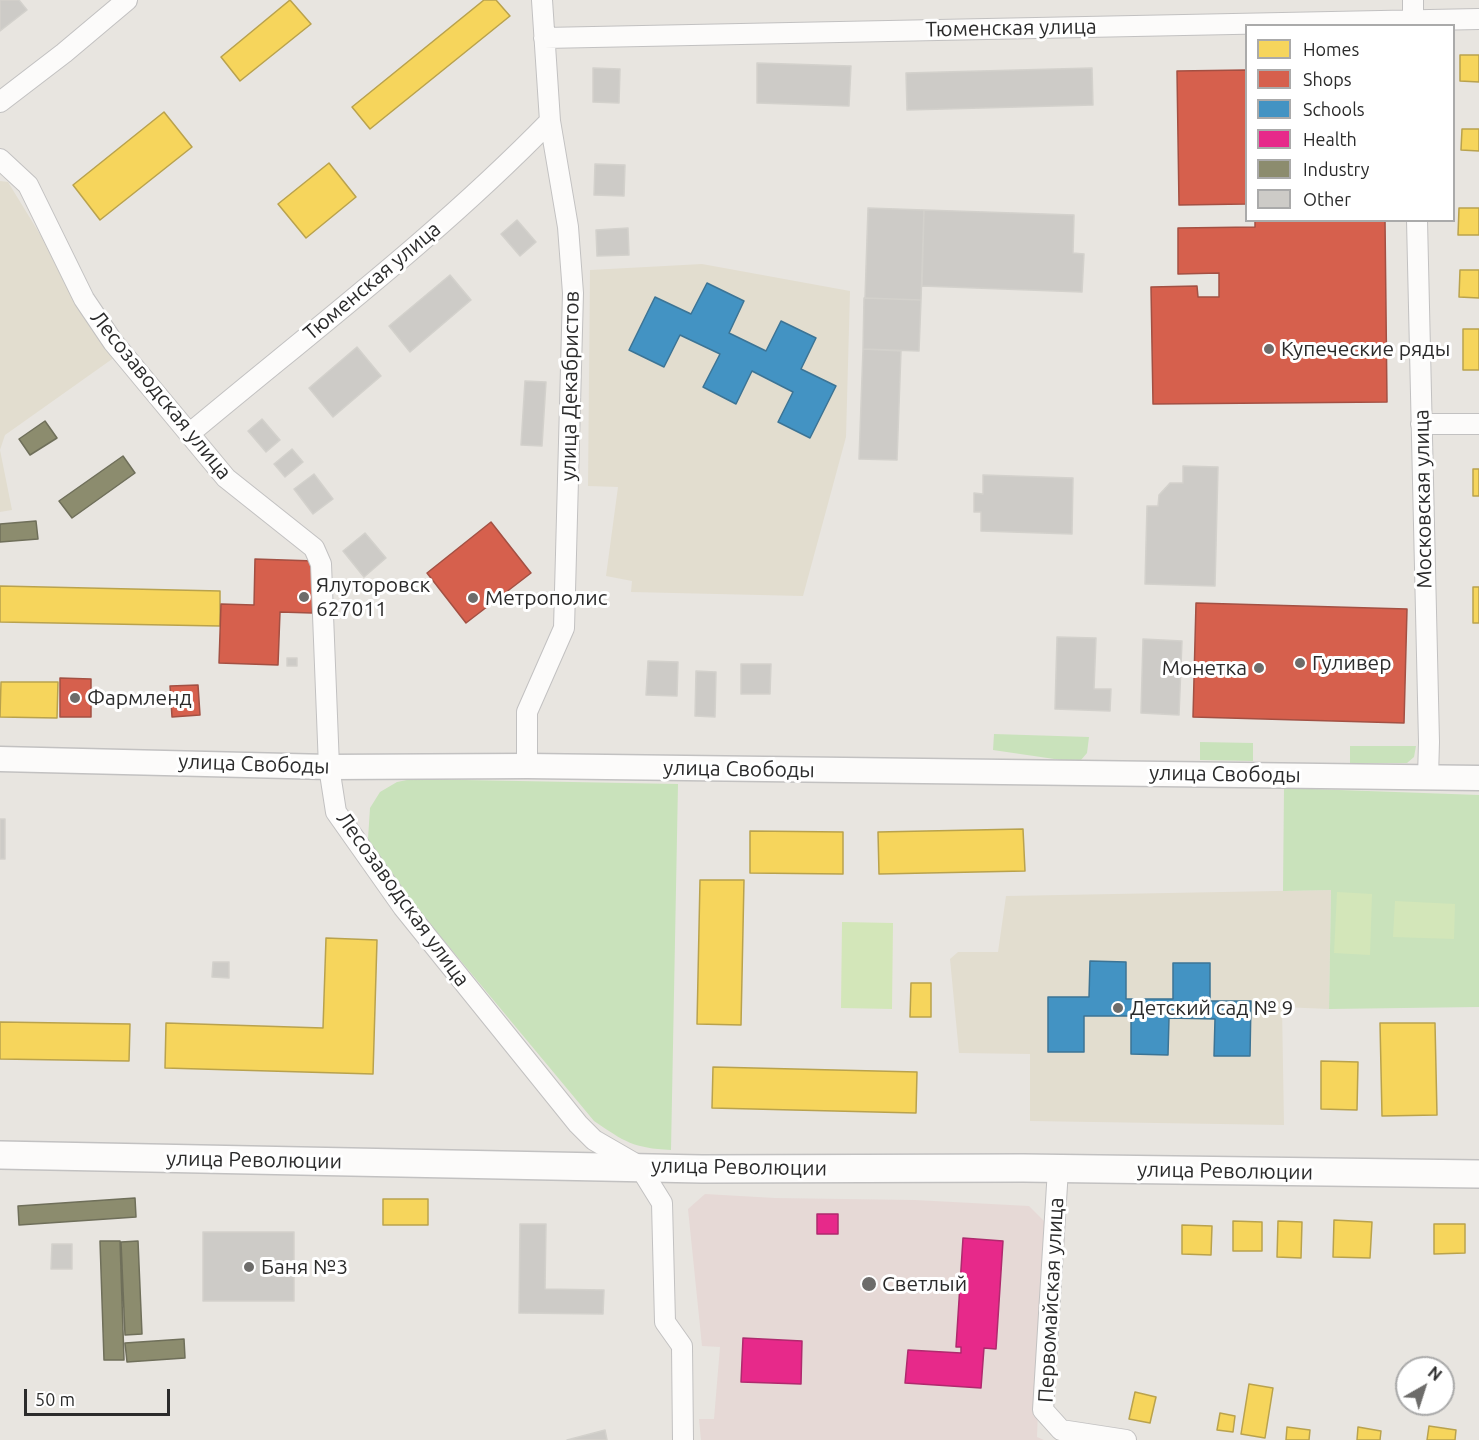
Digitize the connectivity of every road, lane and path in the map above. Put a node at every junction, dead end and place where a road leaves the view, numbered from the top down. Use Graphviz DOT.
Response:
graph roads {
  1 [pos="128,0"];
  2 [pos="542,0"];
  3 [pos="1413,15"];
  4 [pos="1479,19"];
  5 [pos="544,38"];
  6 [pos="0,102"];
  7 [pos="550,121"];
  8 [pos="0,159"];
  9 [pos="1417,222"];
  10 [pos="1421,424"];
  11 [pos="1479,424"];
  12 [pos="189,434"];
  13 [pos="0,759"];
  14 [pos="527,766"];
  15 [pos="328,767"];
  16 [pos="1428,777"];
  17 [pos="1479,778"];
  18 [pos="0,1155"];
  19 [pos="639,1166"];
  20 [pos="1058,1169"];
  21 [pos="1479,1174"];
  22 [pos="683,1440"];
  23 [pos="1126,1440"];
  1 -- 6 [label="street"];
  2 -- 5 [label="street, улица Декабристов"];
  3 -- 4 [label="street, Тюменская улица"];
  3 -- 5 [label="street, Тюменская улица"];
  5 -- 7 [label="street, улица Декабристов"];
  7 -- 12 [label="street, Тюменская улица"];
  7 -- 14 [label="street, улица Декабристов"];
  8 -- 12 [label="street, Лесозаводская улица"];
  9 -- 10 [label="street, Московская улица"];
  10 -- 11 [label="street"];
  10 -- 16 [label="street, Московская улица"];
  12 -- 15 [label="street, Лесозаводская улица"];
  13 -- 15 [label="street, улица Свободы"];
  14 -- 15 [label="street, улица Свободы"];
  14 -- 16 [label="street, улица Свободы"];
  15 -- 19 [label="street, Лесозаводская улица"];
  16 -- 17 [label="street, улица Свободы"];
  18 -- 19 [label="main road, улица Революции"];
  19 -- 20 [label="main road, улица Революции"];
  19 -- 22 [label="street, Лесозаводская улица"];
  20 -- 21 [label="main road, улица Революции"];
  20 -- 23 [label="street, Первомайская улица"];
}
